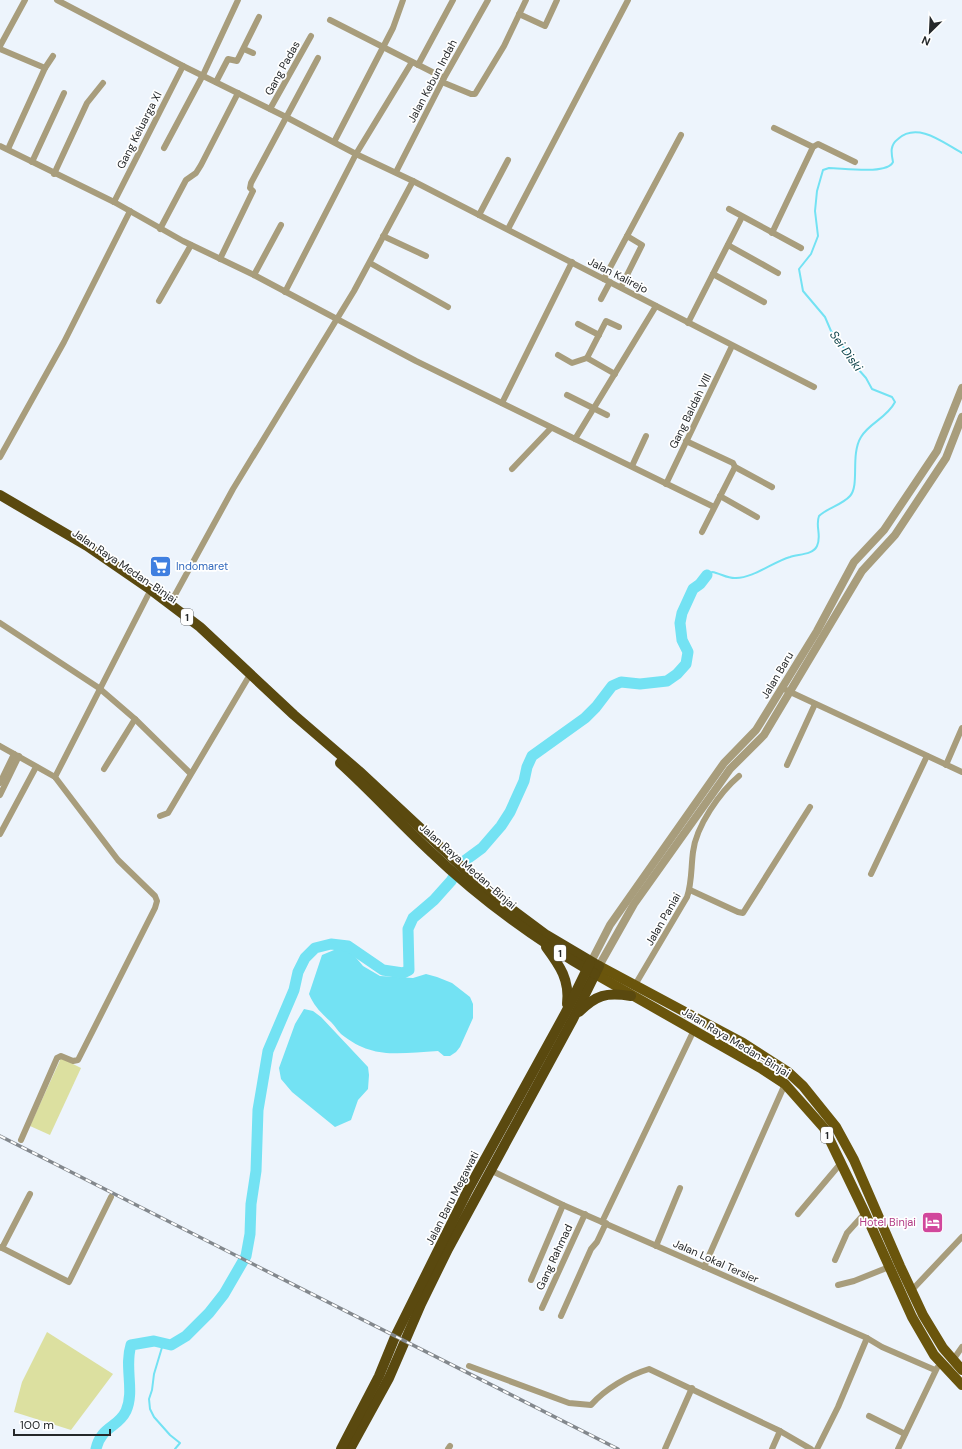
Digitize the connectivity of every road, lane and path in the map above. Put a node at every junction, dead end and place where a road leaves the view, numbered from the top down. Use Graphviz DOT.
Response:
graph roads {
  1 [pos="25,0"];
  2 [pos="57,0"];
  3 [pos="238,0"];
  4 [pos="403,0"];
  5 [pos="453,0"];
  6 [pos="488,0"];
  7 [pos="526,0"];
  8 [pos="557,0"];
  9 [pos="628,0"];
  10 [pos="519,14"];
  11 [pos="259,17"];
  12 [pos="330,20"];
  13 [pos="311,36"];
  14 [pos="0,46"];
  15 [pos="383,48"];
  16 [pos="0,49"];
  17 [pos="244,49"];
  18 [pos="253,53"];
  19 [pos="53,56"];
  20 [pos="318,58"];
  21 [pos="412,62"];
  22 [pos="183,66"];
  23 [pos="418,66"];
  24 [pos="45,68"];
  25 [pos="203,76"];
  26 [pos="443,80"];
  27 [pos="216,82"];
  28 [pos="103,83"];
  29 [pos="64,93"];
  30 [pos="238,93"];
  31 [pos="270,109"];
  32 [pos="286,117"];
  33 [pos="774,128"];
  34 [pos="681,135"];
  35 [pos="334,142"];
  36 [pos="0,146"];
  37 [pos="813,147"];
  38 [pos="164,148"];
  39 [pos="8,149"];
  40 [pos="356,154"];
  41 [pos="508,160"];
  42 [pos="32,162"];
  43 [pos="855,162"];
  44 [pos="396,172"];
  45 [pos="54,174"];
  46 [pos="413,181"];
  47 [pos="114,202"];
  48 [pos="729,209"];
  49 [pos="130,211"];
  50 [pos="479,215"];
  51 [pos="742,217"];
  52 [pos="281,225"];
  53 [pos="160,229"];
  54 [pos="508,229"];
  55 [pos="772,233"];
  56 [pos="383,236"];
  57 [pos="627,236"];
  58 [pos="191,245"];
  59 [pos="728,245"];
  60 [pos="801,248"];
  61 [pos="426,256"];
  62 [pos="220,259"];
  63 [pos="572,262"];
  64 [pos="370,263"];
  65 [pos="778,273"];
  66 [pos="713,274"];
  67 [pos="254,275"];
  68 [pos="607,280"];
  69 [pos="621,287"];
  70 [pos="285,292"];
  71 [pos="601,299"];
  72 [pos="159,301"];
  73 [pos="764,302"];
  74 [pos="448,306"];
  75 [pos="656,306"];
  76 [pos="336,320"];
  77 [pos="688,323"];
  78 [pos="578,324"];
  79 [pos="619,327"];
  80 [pos="599,335"];
  81 [pos="732,346"];
  82 [pos="558,355"];
  83 [pos="587,358"];
  84 [pos="615,374"];
  85 [pos="814,387"];
  86 [pos="962,388"];
  87 [pos="567,395"];
  88 [pos="502,403"];
  89 [pos="594,408"];
  90 [pos="606,415"];
  91 [pos="962,417"];
  92 [pos="551,428"];
  93 [pos="646,436"];
  94 [pos="575,439"];
  95 [pos="686,441"];
  96 [pos="0,457"];
  97 [pos="632,466"];
  98 [pos="735,467"];
  99 [pos="512,470"];
  100 [pos="666,484"];
  101 [pos="772,487"];
  102 [pos="0,495"];
  103 [pos="720,496"];
  104 [pos="0,502"];
  105 [pos="714,507"];
  106 [pos="757,517"];
  107 [pos="702,532"];
  108 [pos="139,585"];
  109 [pos="148,595"];
  110 [pos="170,604"];
  111 [pos="0,623"];
  112 [pos="248,678"];
  113 [pos="99,688"];
  114 [pos="782,688"];
  115 [pos="790,692"];
  116 [pos="815,704"];
  117 [pos="135,719"];
  118 [pos="962,728"];
  119 [pos="0,746"];
  120 [pos="16,755"];
  121 [pos="927,756"];
  122 [pos="787,765"];
  123 [pos="946,765"];
  124 [pos="36,767"];
  125 [pos="104,769"];
  126 [pos="962,772"];
  127 [pos="190,773"];
  128 [pos="739,776"];
  129 [pos="55,777"];
  130 [pos="0,783"];
  131 [pos="701,794"];
  132 [pos="0,795"];
  133 [pos="712,801"];
  134 [pos="810,807"];
  135 [pos="160,816"];
  136 [pos="0,834"];
  137 [pos="433,847"];
  138 [pos="871,874"];
  139 [pos="473,884"];
  140 [pos="690,890"];
  141 [pos="540,940"];
  142 [pos="593,968"];
  143 [pos="635,985"];
  144 [pos="631,996"];
  145 [pos="569,1016"];
  146 [pos="694,1030"];
  147 [pos="784,1084"];
  148 [pos="22,1140"];
  149 [pos="841,1163"];
  150 [pos="485,1173"];
  151 [pos="680,1188"];
  152 [pos="30,1194"];
  153 [pos="111,1197"];
  154 [pos="563,1204"];
  155 [pos="865,1213"];
  156 [pos="585,1214"];
  157 [pos="798,1214"];
  158 [pos="604,1223"];
  159 [pos="962,1237"];
  160 [pos="656,1246"];
  161 [pos="1,1248"];
  162 [pos="835,1260"];
  163 [pos="704,1267"];
  164 [pos="889,1267"];
  165 [pos="531,1280"];
  166 [pos="838,1285"];
  167 [pos="912,1290"];
  168 [pos="542,1308"];
  169 [pos="561,1316"];
  170 [pos="867,1338"];
  171 [pos="962,1347"];
  172 [pos="953,1360"];
  173 [pos="469,1366"];
  174 [pos="938,1367"];
  175 [pos="962,1370"];
  176 [pos="962,1385"];
  177 [pos="692,1388"];
  178 [pos="869,1416"];
  179 [pos="780,1431"];
  180 [pos="906,1434"];
  181 [pos="801,1447"];
  182 [pos="341,1449"];
  183 [pos="350,1449"];
  184 [pos="665,1449"];
  185 [pos="772,1449"];
  186 [pos="811,1449"];
  187 [pos="817,1449"];
  188 [pos="898,1449"];
  1 -- 14 [label="street"];
  2 -- 22 [label="street, Jalan Kalirejo"];
  3 -- 25 [label="street"];
  4 -- 15 [label="street"];
  5 -- 23 [label="street"];
  6 -- 26 [label="street, Jalan Kebun Indah"];
  7 -- 10 [label="street"];
  8 -- 10 [label="street"];
  9 -- 54 [label="street"];
  10 -- 26 [label="street"];
  11 -- 17 [label="street"];
  12 -- 15 [label="street"];
  13 -- 31 [label="street, Gang Padas"];
  15 -- 21 [label="street"];
  15 -- 35 [label="street"];
  16 -- 24 [label="street"];
  17 -- 18 [label="street"];
  17 -- 27 [label="street"];
  19 -- 24 [label="street"];
  20 -- 32 [label="street"];
  21 -- 23 [label="street"];
  21 -- 40 [label="street"];
  22 -- 25 [label="street, Jalan Kalirejo"];
  22 -- 47 [label="street, Gang Keluarga XI"];
  23 -- 26 [label="street"];
  24 -- 39 [label="street"];
  25 -- 27 [label="street, Jalan Kalirejo"];
  25 -- 38 [label="street"];
  26 -- 44 [label="street, Jalan Kebun Indah"];
  27 -- 30 [label="street, Jalan Kalirejo"];
  28 -- 45 [label="street"];
  29 -- 42 [label="street"];
  30 -- 31 [label="street, Jalan Kalirejo"];
  30 -- 53 [label="street"];
  31 -- 32 [label="street, Jalan Kalirejo"];
  32 -- 35 [label="street, Jalan Kalirejo"];
  32 -- 62 [label="street"];
  33 -- 37 [label="street"];
  34 -- 57 [label="street"];
  35 -- 40 [label="street, Jalan Kalirejo"];
  36 -- 39 [label="street"];
  37 -- 43 [label="street"];
  37 -- 55 [label="street"];
  39 -- 42 [label="street"];
  40 -- 44 [label="street, Jalan Kalirejo"];
  40 -- 70 [label="street"];
  41 -- 50 [label="street"];
  42 -- 45 [label="street"];
  44 -- 46 [label="street, Jalan Kalirejo"];
  45 -- 47 [label="street"];
  46 -- 50 [label="street, Jalan Kalirejo"];
  46 -- 56 [label="street"];
  47 -- 49 [label="street"];
  48 -- 51 [label="street"];
  49 -- 53 [label="street"];
  49 -- 96 [label="street"];
  50 -- 54 [label="street, Jalan Kalirejo"];
  51 -- 55 [label="street"];
  51 -- 59 [label="street"];
  52 -- 67 [label="street"];
  53 -- 58 [label="street"];
  54 -- 63 [label="street, Jalan Kalirejo"];
  55 -- 60 [label="street"];
  56 -- 61 [label="street"];
  56 -- 64 [label="street"];
  57 -- 68 [label="street"];
  57 -- 69 [label="street"];
  58 -- 62 [label="street"];
  58 -- 72 [label="street"];
  59 -- 65 [label="street"];
  59 -- 66 [label="street"];
  62 -- 67 [label="street"];
  63 -- 68 [label="street, Jalan Kalirejo"];
  63 -- 88 [label="street"];
  64 -- 74 [label="street"];
  64 -- 76 [label="street"];
  66 -- 73 [label="street"];
  66 -- 77 [label="street"];
  67 -- 70 [label="street"];
  68 -- 69 [label="street, Jalan Kalirejo"];
  68 -- 71 [label="street"];
  69 -- 75 [label="street, Jalan Kalirejo"];
  70 -- 76 [label="street"];
  75 -- 77 [label="street, Jalan Kalirejo"];
  75 -- 84 [label="street"];
  76 -- 88 [label="street"];
  76 -- 110 [label="street"];
  77 -- 81 [label="street, Jalan Kalirejo"];
  78 -- 80 [label="street"];
  79 -- 80 [label="street"];
  80 -- 83 [label="street"];
  81 -- 85 [label="street, Jalan Kalirejo"];
  81 -- 95 [label="street, Gang Baldah VIII"];
  82 -- 83 [label="street"];
  83 -- 84 [label="street"];
  84 -- 89 [label="street"];
  86 -- 114 [label="street, Jalan Baru"];
  87 -- 89 [label="street"];
  88 -- 92 [label="street"];
  89 -- 90 [label="street"];
  89 -- 94 [label="street"];
  91 -- 115 [label="street, Jalan Baru"];
  92 -- 94 [label="street"];
  92 -- 99 [label="street"];
  93 -- 97 [label="street"];
  94 -- 97 [label="street"];
  95 -- 98 [label="street"];
  95 -- 100 [label="street, Gang Baldah VIII"];
  97 -- 100 [label="street"];
  98 -- 101 [label="street"];
  98 -- 103 [label="street"];
  100 -- 105 [label="street"];
  102 -- 108 [label="highway, Jalan Raya Medan-Binjai / 1"];
  103 -- 105 [label="street"];
  103 -- 106 [label="street"];
  104 -- 108 [label="highway, Jalan Raya Medan-Binjai / 1"];
  105 -- 107 [label="street"];
  108 -- 109 [label="highway, Jalan Raya Medan-Binjai / 1"];
  108 -- 110 [label="highway, Jalan Raya Medan-Binjai / 1"];
  109 -- 112 [label="highway, Jalan Raya Medan-Binjai / 1"];
  109 -- 113 [label="street"];
  110 -- 137 [label="highway, Jalan Raya Medan-Binjai / 1"];
  111 -- 113 [label="street"];
  112 -- 127 [label="street"];
  112 -- 137 [label="highway, Jalan Raya Medan-Binjai / 1"];
  113 -- 117 [label="street"];
  113 -- 129 [label="street"];
  114 -- 115 [label="street"];
  114 -- 131 [label="street, Jalan Baru"];
  115 -- 116 [label="street"];
  115 -- 133 [label="street, Jalan Baru"];
  116 -- 121 [label="street"];
  116 -- 122 [label="street"];
  117 -- 125 [label="street"];
  117 -- 127 [label="street"];
  118 -- 123 [label="street"];
  119 -- 120 [label="street"];
  120 -- 124 [label="street"];
  120 -- 130 [label="street"];
  120 -- 132 [label="street"];
  121 -- 123 [label="street"];
  121 -- 138 [label="street"];
  123 -- 126 [label="street"];
  124 -- 129 [label="street"];
  124 -- 136 [label="street"];
  127 -- 135 [label="street"];
  128 -- 133 [label="street, Jalan Paniai"];
  129 -- 148 [label="street"];
  131 -- 133 [label="street"];
  131 -- 142 [label="street, Jalan Baru"];
  133 -- 140 [label="street, Jalan Paniai"];
  133 -- 142 [label="street, Jalan Baru"];
  134 -- 140 [label="street"];
  137 -- 139 [label="highway, Jalan Raya Medan-Binjai / 1"];
  139 -- 141 [label="highway, Jalan Raya Medan-Binjai / 1"];
  139 -- 142 [label="highway, Jalan Raya Medan-Binjai / 1"];
  140 -- 143 [label="street, Jalan Paniai"];
  141 -- 142 [label="highway, Jalan Raya Medan-Binjai / 1"];
  141 -- 145 [label="highway"];
  142 -- 143 [label="main road, Jalan Raya Medan-Binjai / 1"];
  142 -- 144 [label="main road, Jalan Raya Medan-Binjai / 1"];
  142 -- 145 [label="highway, Jalan Baru Megawati"];
  143 -- 167 [label="main road, Jalan Raya Medan-Binjai / 1"];
  144 -- 145 [label="highway"];
  144 -- 146 [label="main road, Jalan Raya Medan-Binjai / 1"];
  145 -- 150 [label="highway, Jalan Baru Megawati"];
  146 -- 147 [label="main road, Jalan Raya Medan-Binjai / 1"];
  146 -- 158 [label="street"];
  147 -- 149 [label="main road, Jalan Raya Medan-Binjai / 1"];
  147 -- 163 [label="street"];
  149 -- 155 [label="main road, Jalan Raya Medan-Binjai / 1"];
  149 -- 157 [label="street"];
  150 -- 154 [label="street, Jalan Lokal Tersier"];
  150 -- 182 [label="highway, Jalan Baru Megawati"];
  150 -- 183 [label="highway, Jalan Baru Megawati"];
  151 -- 160 [label="street"];
  152 -- 161 [label="street"];
  153 -- 161 [label="street"];
  154 -- 156 [label="street, Jalan Lokal Tersier"];
  154 -- 165 [label="street"];
  155 -- 162 [label="street"];
  155 -- 164 [label="main road, Jalan Raya Medan-Binjai / 1"];
  156 -- 158 [label="street, Jalan Lokal Tersier"];
  156 -- 168 [label="street, Gang Rahmad"];
  158 -- 160 [label="street, Jalan Lokal Tersier"];
  158 -- 169 [label="street"];
  159 -- 167 [label="street"];
  160 -- 163 [label="street, Jalan Lokal Tersier"];
  163 -- 170 [label="street, Jalan Lokal Tersier"];
  164 -- 166 [label="street"];
  164 -- 174 [label="main road, Jalan Raya Medan-Binjai / 1"];
  167 -- 172 [label="main road, Jalan Raya Medan-Binjai / 1"];
  170 -- 174 [label="street, Jalan Lokal Tersier"];
  170 -- 187 [label="street"];
  171 -- 172 [label="street"];
  172 -- 175 [label="main road, Jalan Raya Medan-Binjai / 1"];
  173 -- 177 [label="street"];
  174 -- 176 [label="main road, Jalan Raya Medan-Binjai / 1"];
  174 -- 180 [label="street"];
  177 -- 179 [label="street"];
  177 -- 184 [label="street"];
  178 -- 180 [label="street"];
  179 -- 181 [label="street"];
  179 -- 185 [label="street"];
  180 -- 188 [label="street"];
  181 -- 186 [label="street"];
}
